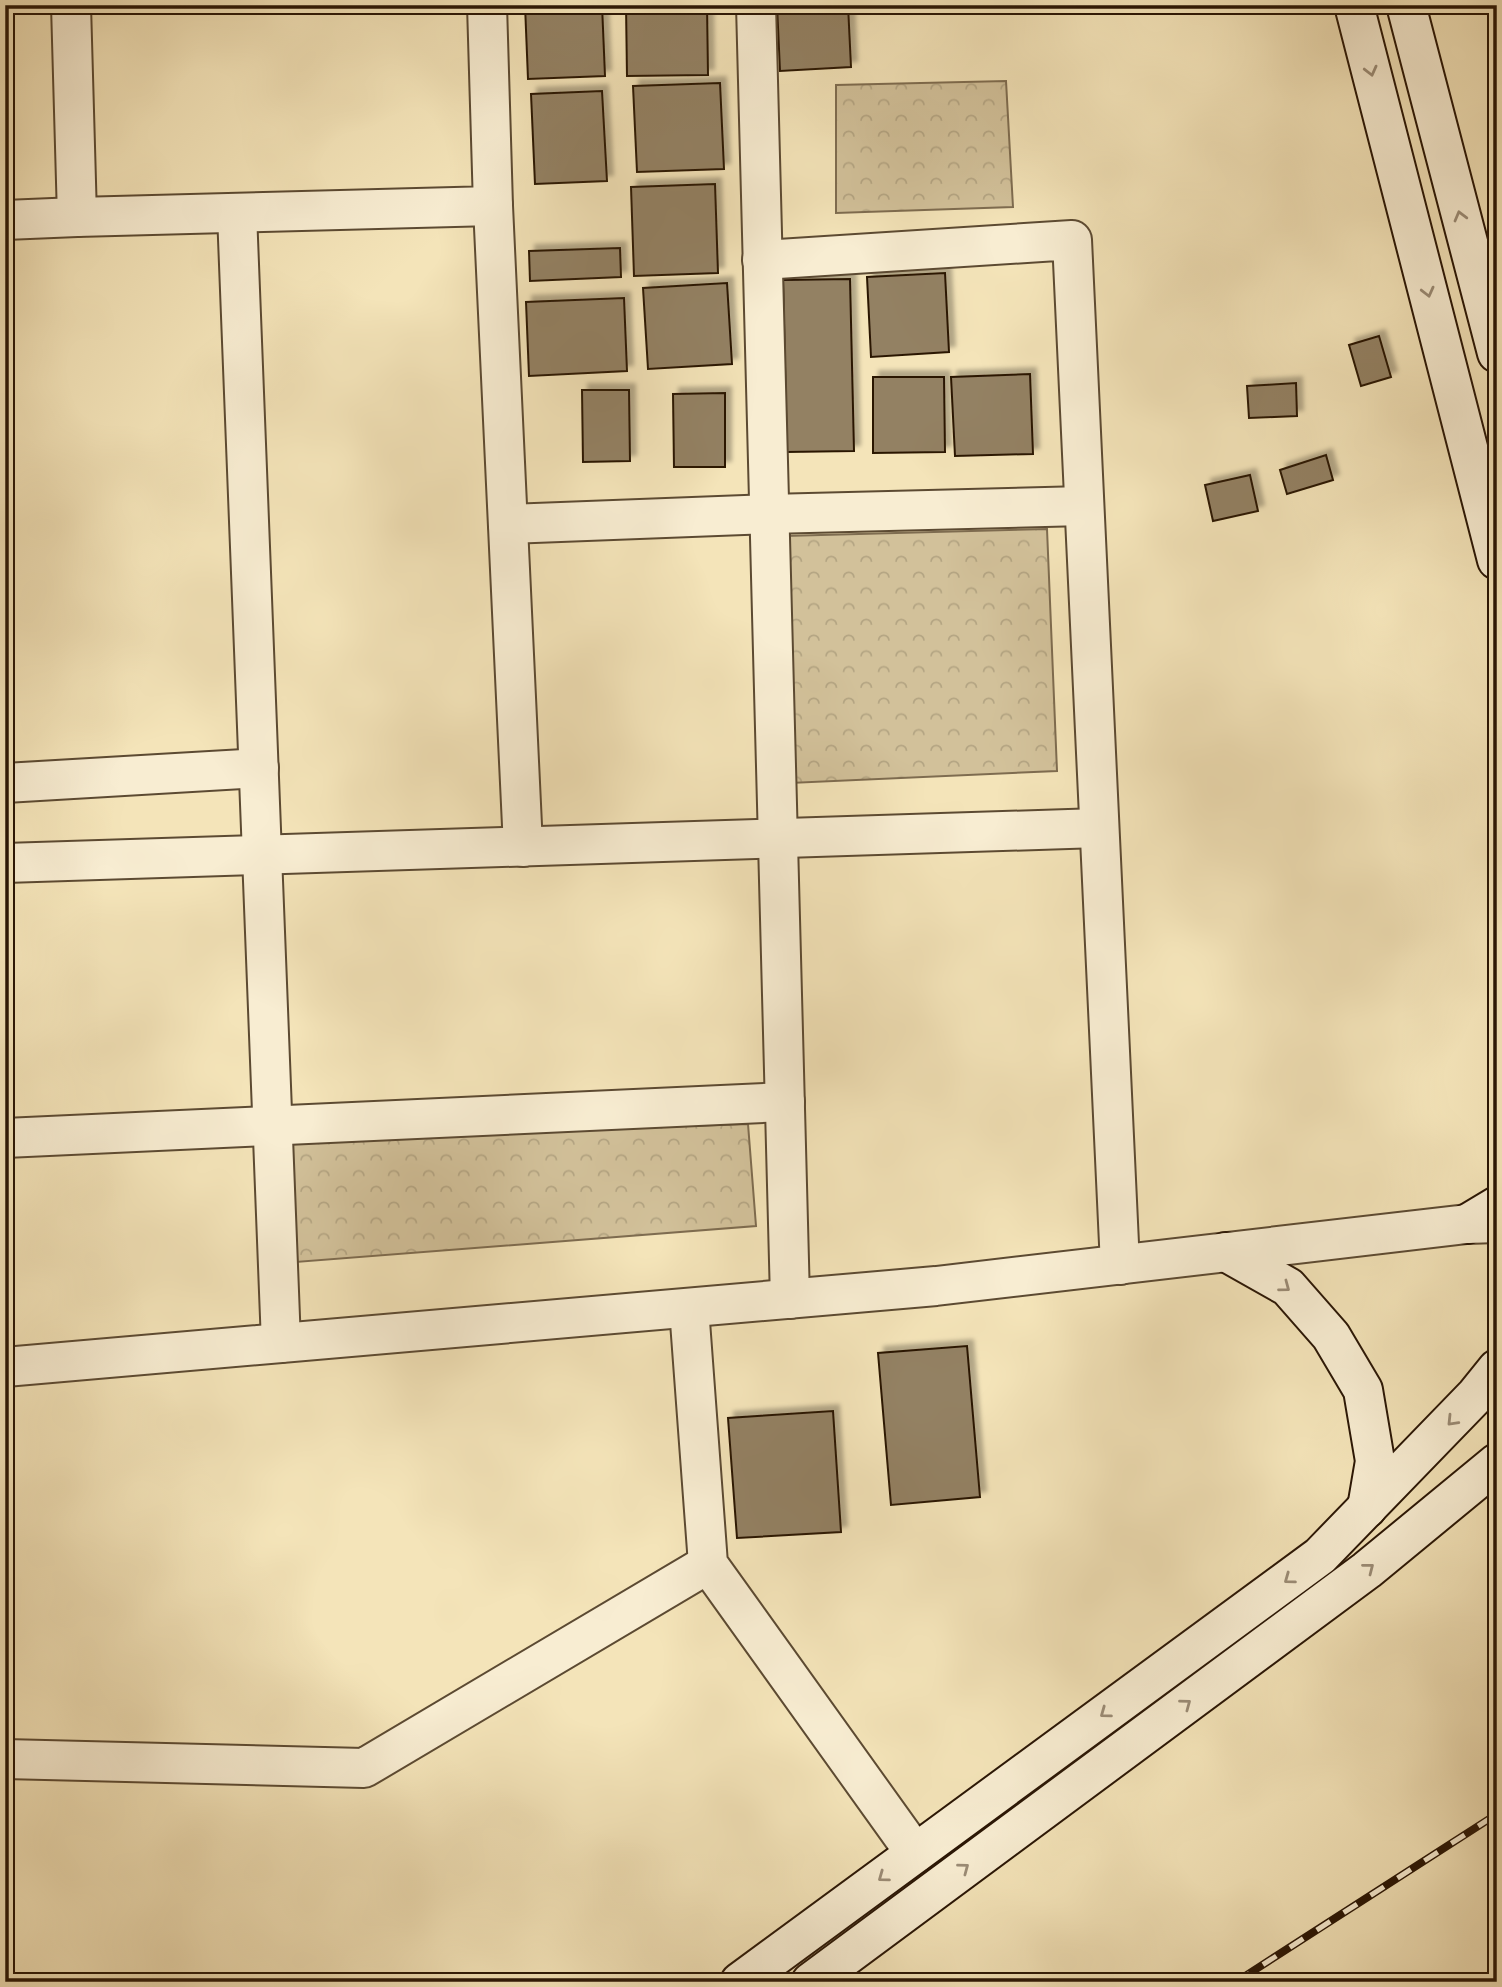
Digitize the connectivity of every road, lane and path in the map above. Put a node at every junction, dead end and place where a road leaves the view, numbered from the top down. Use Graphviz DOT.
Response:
graph roads {
  1 [pos="71,5"];
  2 [pos="487,5"];
  3 [pos="755,5"];
  4 [pos="1354,5"];
  5 [pos="1406,5"];
  6 [pos="493,206"];
  7 [pos="237,213"];
  8 [pos="78,217"];
  9 [pos="5,220"];
  10 [pos="762,260"];
  11 [pos="1491,308"];
  12 [pos="1497,353"];
  13 [pos="1084,506"];
  14 [pos="769,514"];
  15 [pos="508,524"];
  16 [pos="1497,560"];
  17 [pos="259,768"];
  18 [pos="5,783"];
  19 [pos="1099,828"];
  20 [pos="778,837"];
  21 [pos="523,847"];
  22 [pos="262,856"];
  23 [pos="5,863"];
  24 [pos="785,1101"];
  25 [pos="272,1127"];
  26 [pos="5,1138"];
  27 [pos="1487,1218"];
  28 [pos="1226,1252"];
  29 [pos="1120,1265"];
  30 [pos="790,1299"];
  31 [pos="689,1308"];
  32 [pos="281,1343"];
  33 [pos="5,1367"];
  34 [pos="1497,1369"];
  35 [pos="1497,1463"];
  36 [pos="1367,1508"];
  37 [pos="708,1564"];
  38 [pos="5,1759"];
  39 [pos="915,1853"];
  40 [pos="740,1982"];
  41 [pos="811,1982"];
  1 -- 8 [label="street"];
  2 -- 6 [label="street"];
  3 -- 10 [label="street"];
  4 -- 16 [label="street, one-way"];
  11 -- 5 [label="street, one-way"];
  6 -- 7 [label="street"];
  6 -- 15 [label="street"];
  7 -- 8 [label="street"];
  7 -- 17 [label="street"];
  8 -- 9 [label="street"];
  10 -- 13 [label="street"];
  10 -- 14 [label="street"];
  11 -- 12 [label="street"];
  13 -- 14 [label="street"];
  13 -- 19 [label="street"];
  14 -- 15 [label="street"];
  14 -- 20 [label="street"];
  15 -- 21 [label="street"];
  17 -- 18 [label="street"];
  17 -- 22 [label="street"];
  19 -- 20 [label="street"];
  19 -- 29 [label="street"];
  20 -- 21 [label="street"];
  20 -- 24 [label="street"];
  21 -- 22 [label="street"];
  22 -- 23 [label="street"];
  22 -- 25 [label="street"];
  24 -- 25 [label="street"];
  24 -- 30 [label="street"];
  25 -- 26 [label="street"];
  25 -- 32 [label="street"];
  27 -- 28 [label="street"];
  28 -- 29 [label="street"];
  28 -- 36 [label="street, one-way"];
  29 -- 30 [label="street"];
  30 -- 31 [label="street"];
  31 -- 32 [label="street"];
  31 -- 37 [label="street"];
  32 -- 33 [label="street"];
  34 -- 36 [label="street, one-way"];
  41 -- 35 [label="street, one-way"];
  36 -- 39 [label="street, one-way"];
  37 -- 38 [label="street"];
  37 -- 39 [label="street"];
  39 -- 40 [label="street, one-way"];
}
